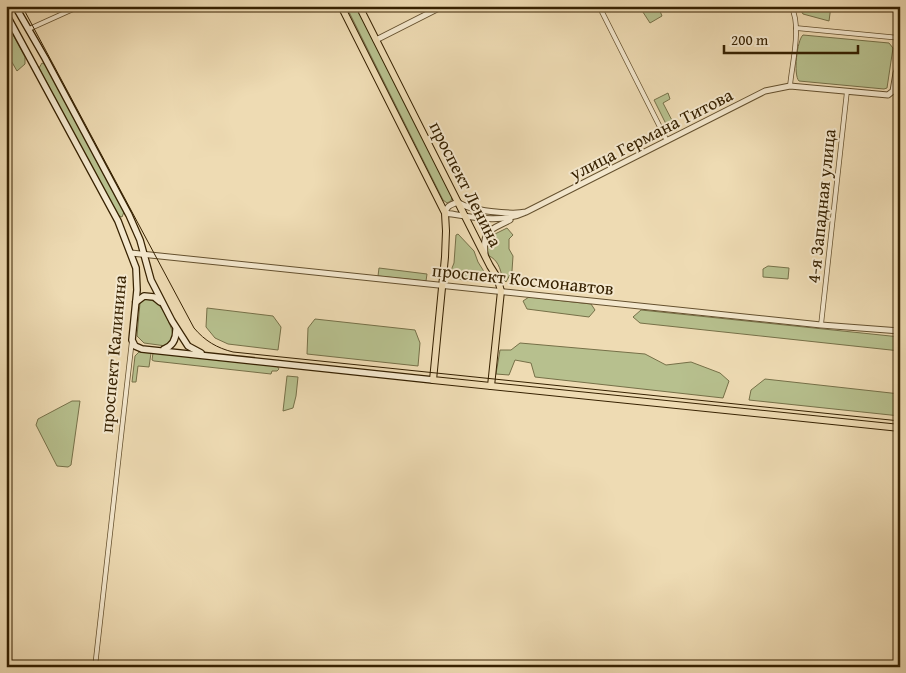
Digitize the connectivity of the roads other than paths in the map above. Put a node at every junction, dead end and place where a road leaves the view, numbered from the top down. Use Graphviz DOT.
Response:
graph roads {
  1 [pos="15,6"];
  2 [pos="80,6"];
  3 [pos="341,6"];
  4 [pos="359,6"];
  5 [pos="444,6"];
  6 [pos="599,6"];
  7 [pos="791,6"];
  8 [pos="6,14"];
  9 [pos="31,28"];
  10 [pos="796,28"];
  11 [pos="18,35"];
  12 [pos="900,38"];
  13 [pos="376,40"];
  14 [pos="900,44"];
  15 [pos="898,73"];
  16 [pos="790,86"];
  17 [pos="847,91"];
  18 [pos="667,141"];
  19 [pos="458,202"];
  20 [pos="526,212"];
  21 [pos="445,213"];
  22 [pos="129,215"];
  23 [pos="465,216"];
  24 [pos="516,217"];
  25 [pos="118,221"];
  26 [pos="131,253"];
  27 [pos="144,254"];
  28 [pos="486,257"];
  29 [pos="443,285"];
  30 [pos="501,291"];
  31 [pos="135,303"];
  32 [pos="164,305"];
  33 [pos="821,325"];
  34 [pos="176,329"];
  35 [pos="900,331"];
  36 [pos="132,340"];
  37 [pos="159,350"];
  38 [pos="215,357"];
  39 [pos="434,380"];
  40 [pos="491,386"];
  41 [pos="900,428"];
  42 [pos="95,667"];
  1 -- 9 [label="main road, проспект Калинина"];
  2 -- 9 [label="street"];
  3 -- 21 [label="main road, проспект Ленина"];
  4 -- 13 [label="main road, проспект Ленина"];
  5 -- 13 [label="street"];
  6 -- 18 [label="street"];
  7 -- 10 [label="street"];
  8 -- 11 [label="main road, проспект Калинина"];
  9 -- 11 [label="main road"];
  9 -- 22 [label="main road, проспект Калинина"];
  10 -- 12 [label="street"];
  10 -- 16 [label="street"];
  11 -- 25 [label="main road, проспект Калинина"];
  13 -- 19 [label="main road, проспект Ленина"];
  14 -- 15 [label="street, улица Германа Титова"];
  15 -- 17 [label="street, улица Германа Титова"];
  16 -- 17 [label="street, улица Германа Титова"];
  16 -- 18 [label="street, улица Германа Титова"];
  17 -- 33 [label="street, 4-я Западная улица"];
  18 -- 20 [label="street, улица Германа Титова"];
  19 -- 20 [label="street"];
  19 -- 21 [label="street"];
  19 -- 23 [label="main road, проспект Ленина"];
  20 -- 24 [label="street, улица Германа Титова"];
  21 -- 23 [label="street"];
  21 -- 29 [label="main road, проспект Ленина"];
  22 -- 25 [label="main road"];
  22 -- 27 [label="main road, проспект Калинина"];
  23 -- 24 [label="street"];
  23 -- 28 [label="main road, проспект Ленина"];
  24 -- 28 [label="street, улица Германа Титова"];
  25 -- 26 [label="main road, проспект Калинина"];
  26 -- 27 [label="street, проспект Космонавтов"];
  26 -- 31 [label="main road, проспект Калинина"];
  27 -- 29 [label="street, проспект Космонавтов"];
  27 -- 32 [label="main road, проспект Калинина"];
  28 -- 30 [label="main road, проспект Ленина"];
  29 -- 30 [label="street, проспект Космонавтов"];
  29 -- 39 [label="main road, проспект Ленина"];
  30 -- 33 [label="street, проспект Космонавтов"];
  30 -- 40 [label="main road, проспект Ленина"];
  31 -- 32 [label="main road"];
  31 -- 36 [label="main road, проспект Калинина"];
  32 -- 34 [label="main road"];
  33 -- 35 [label="street, проспект Космонавтов"];
  34 -- 37 [label="main road"];
  34 -- 38 [label="main road"];
  36 -- 37 [label="main road"];
  36 -- 42 [label="street, проспект Калинина"];
  37 -- 38 [label="main road"];
  38 -- 39 [label="main road"];
  39 -- 40 [label="main road"];
  40 -- 41 [label="main road"];
}
